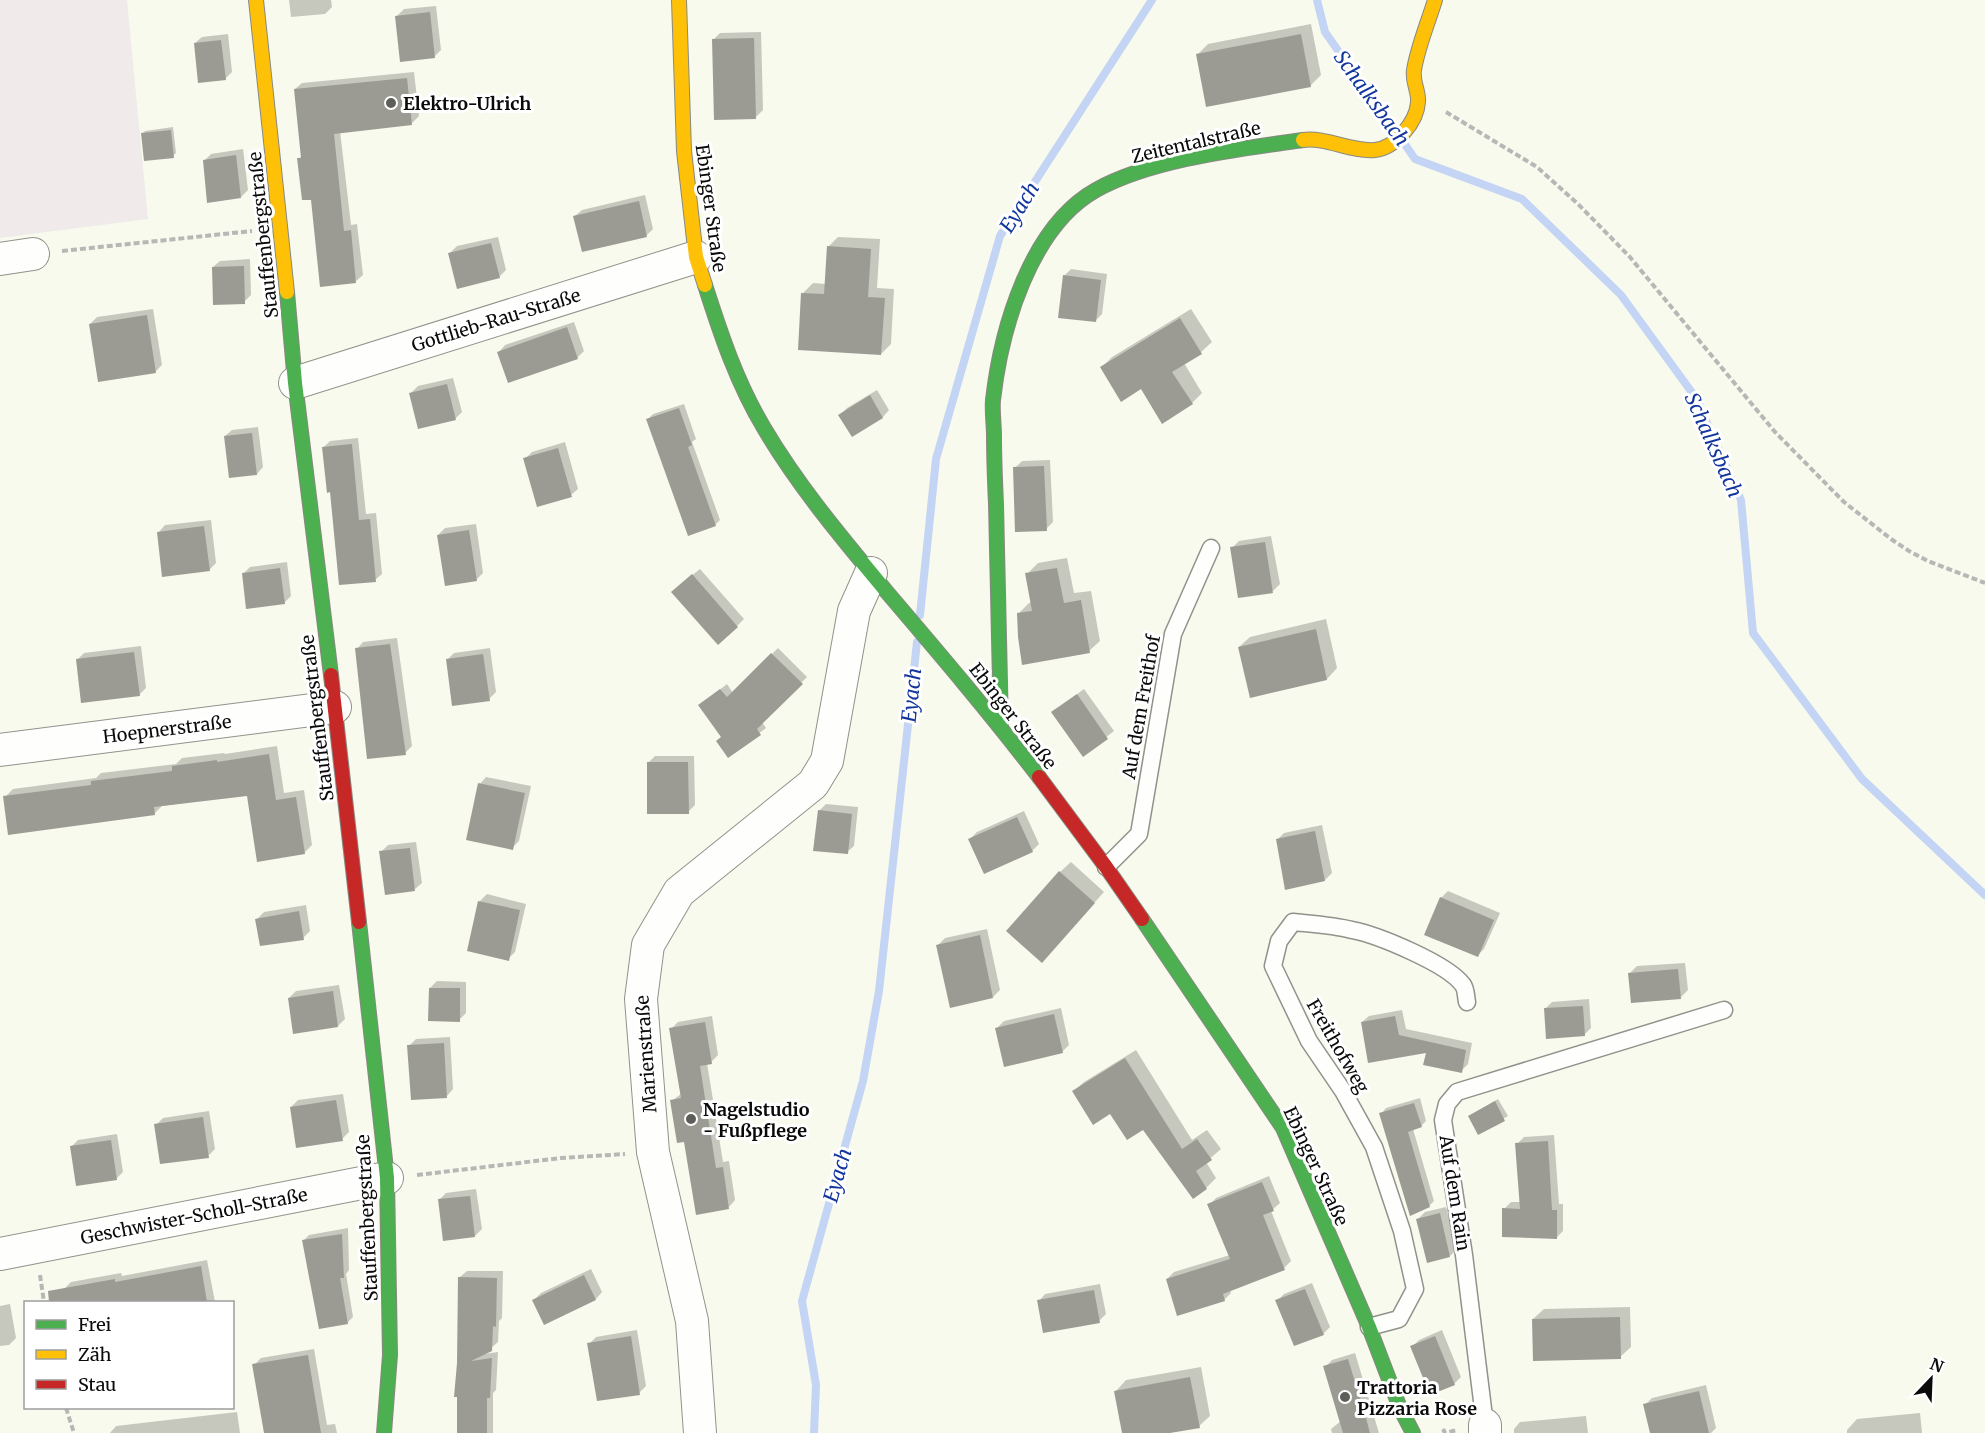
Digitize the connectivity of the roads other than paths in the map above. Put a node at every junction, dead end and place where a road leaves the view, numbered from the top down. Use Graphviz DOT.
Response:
graph roads {
  1 [pos="256,0"];
  2 [pos="679,0"];
  3 [pos="1435,0"];
  4 [pos="33,254"];
  5 [pos="696,257"];
  6 [pos="0,259"];
  7 [pos="295,383"];
  8 [pos="1211,548"];
  9 [pos="880,585"];
  10 [pos="335,707"];
  11 [pos="1001,727"];
  12 [pos="0,750"];
  13 [pos="1106,867"];
  14 [pos="1467,1002"];
  15 [pos="1724,1010"];
  16 [pos="387,1178"];
  17 [pos="0,1254"];
  18 [pos="1369,1327"];
  19 [pos="1485,1429"];
  20 [pos="384,1433"];
  21 [pos="700,1433"];
  22 [pos="1413,1433"];
  1 -- 7 [label="street, Stauffenbergstraße"];
  2 -- 5 [label="street, Ebinger Straße"];
  3 -- 11 [label="street, Zeitentalstraße"];
  4 -- 6 [label="street"];
  5 -- 7 [label="street, Gottlieb-Rau-Straße"];
  5 -- 9 [label="street, Ebinger Straße"];
  7 -- 10 [label="street, Stauffenbergstraße"];
  8 -- 13 [label="lane, Auf dem Freithof"];
  9 -- 11 [label="street, Ebinger Straße"];
  9 -- 21 [label="street, Marienstraße"];
  10 -- 12 [label="street, Hoepnerstraße"];
  10 -- 16 [label="street, Stauffenbergstraße"];
  11 -- 13 [label="street, Ebinger Straße"];
  13 -- 18 [label="street, Ebinger Straße"];
  14 -- 18 [label="lane, Freithofweg"];
  15 -- 19 [label="lane, Auf dem Rain"];
  16 -- 17 [label="street, Geschwister-Scholl-Straße"];
  16 -- 20 [label="street, Stauffenbergstraße"];
  18 -- 22 [label="street, Ebinger Straße"];
}
